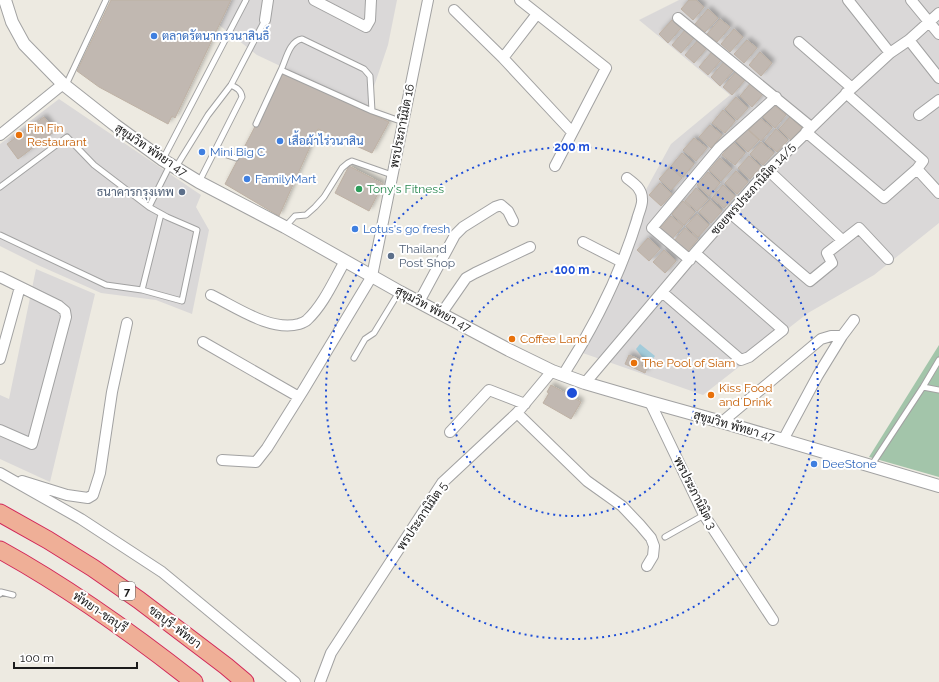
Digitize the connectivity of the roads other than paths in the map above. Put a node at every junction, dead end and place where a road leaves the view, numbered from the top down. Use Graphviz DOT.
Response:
graph roads {
  1 [pos="106,0"];
  2 [pos="246,0"];
  3 [pos="268,0"];
  4 [pos="314,0"];
  5 [pos="371,0"];
  6 [pos="428,0"];
  7 [pos="520,0"];
  8 [pos="848,0"];
  9 [pos="911,0"];
  10 [pos="4,1"];
  11 [pos="335,5"];
  12 [pos="454,10"];
  13 [pos="939,13"];
  14 [pos="537,14"];
  15 [pos="678,18"];
  16 [pos="265,20"];
  17 [pos="929,22"];
  18 [pos="939,34"];
  19 [pos="909,40"];
  20 [pos="799,42"];
  21 [pos="890,53"];
  22 [pos="503,58"];
  23 [pos="281,70"];
  24 [pos="939,78"];
  25 [pos="65,85"];
  26 [pos="231,85"];
  27 [pos="849,91"];
  28 [pos="776,97"];
  29 [pos="939,100"];
  30 [pos="372,111"];
  31 [pos="919,115"];
  32 [pos="403,122"];
  33 [pos="256,124"];
  34 [pos="808,129"];
  35 [pos="572,132"];
  36 [pos="0,135"];
  37 [pos="215,151"];
  38 [pos="236,158"];
  39 [pos="170,164"];
  40 [pos="555,166"];
  41 [pos="917,169"];
  42 [pos="768,170"];
  43 [pos="392,175"];
  44 [pos="627,178"];
  45 [pos="199,182"];
  46 [pos="0,188"];
  47 [pos="939,193"];
  48 [pos="149,207"];
  49 [pos="730,213"];
  50 [pos="161,214"];
  51 [pos="513,221"];
  52 [pos="285,227"];
  53 [pos="0,236"];
  54 [pos="842,240"];
  55 [pos="583,242"];
  56 [pos="530,247"];
  57 [pos="692,256"];
  58 [pos="888,259"];
  59 [pos="345,261"];
  60 [pos="622,262"];
  61 [pos="372,276"];
  62 [pos="0,277"];
  63 [pos="20,287"];
  64 [pos="142,290"];
  65 [pos="400,292"];
  66 [pos="662,292"];
  67 [pos="211,295"];
  68 [pos="419,302"];
  69 [pos="441,314"];
  70 [pos="854,320"];
  71 [pos="127,323"];
  72 [pos="842,336"];
  73 [pos="203,342"];
  74 [pos="354,358"];
  75 [pos="0,359"];
  76 [pos="939,360"];
  77 [pos="557,373"];
  78 [pos="585,383"];
  79 [pos="923,387"];
  80 [pos="939,390"];
  81 [pos="299,397"];
  82 [pos="650,402"];
  83 [pos="525,404"];
  84 [pos="517,413"];
  85 [pos="722,422"];
  86 [pos="0,430"];
  87 [pos="450,432"];
  88 [pos="783,440"];
  89 [pos="222,460"];
  90 [pos="871,466"];
  91 [pos="0,473"];
  92 [pos="12,480"];
  93 [pos="939,486"];
  94 [pos="0,513"];
  95 [pos="704,516"];
  96 [pos="665,537"];
  97 [pos="0,550"];
  98 [pos="647,566"];
  99 [pos="0,594"];
  100 [pos="13,595"];
  101 [pos="773,620"];
  102 [pos="194,682"];
  103 [pos="245,682"];
  104 [pos="295,682"];
  105 [pos="320,682"];
  1 -- 25 [label="lane"];
  2 -- 39 [label="lane"];
  3 -- 16 [label="street"];
  4 -- 11 [label="street"];
  5 -- 11 [label="street"];
  6 -- 32 [label="street, พรประภานิมิต 16"];
  7 -- 14 [label="street"];
  8 -- 21 [label="street"];
  9 -- 17 [label="street"];
  10 -- 25 [label="street, สุขุมวิท พัทยา 47"];
  12 -- 22 [label="street"];
  13 -- 17 [label="street, ซอยพรประภานิมิต 14/5"];
  14 -- 22 [label="street"];
  14 -- 35 [label="street"];
  15 -- 28 [label="street"];
  16 -- 26 [label="lane"];
  17 -- 18 [label="street"];
  17 -- 19 [label="street, ซอยพรประภานิมิต 14/5"];
  19 -- 21 [label="street, ซอยพรประภานิมิต 14/5"];
  19 -- 24 [label="street"];
  20 -- 27 [label="street"];
  21 -- 27 [label="street, ซอยพรประภานิมิต 14/5"];
  22 -- 35 [label="street"];
  23 -- 30 [label="lane"];
  23 -- 30 [label="lane"];
  23 -- 33 [label="lane"];
  25 -- 36 [label="street"];
  25 -- 39 [label="street, สุขุมวิท พัทยา 47"];
  26 -- 37 [label="lane"];
  26 -- 39 [label="lane"];
  27 -- 34 [label="street, ซอยพรประภานิมิต 14/5"];
  27 -- 41 [label="street"];
  28 -- 34 [label="street"];
  28 -- 57 [label="street"];
  29 -- 31 [label="street"];
  30 -- 32 [label="lane"];
  32 -- 43 [label="street, พรประภานิมิต 16"];
  34 -- 41 [label="street"];
  34 -- 42 [label="street, ซอยพรประภานิมิต 14/5"];
  35 -- 40 [label="street"];
  37 -- 38 [label="lane"];
  37 -- 45 [label="lane"];
  39 -- 45 [label="street, สุขุมวิท พัทยา 47"];
  39 -- 48 [label="lane"];
  41 -- 47 [label="street"];
  42 -- 49 [label="street, ซอยพรประภานิมิต 14/5"];
  42 -- 54 [label="street"];
  43 -- 52 [label="lane"];
  43 -- 61 [label="street, พรประภานิมิต 16"];
  44 -- 60 [label="street, พรประภานิมิต 5"];
  45 -- 52 [label="street, สุขุมวิท พัทยา 47"];
  46 -- 48 [label="lane"];
  48 -- 50 [label="lane"];
  49 -- 54 [label="street"];
  49 -- 57 [label="street, ซอยพรประภานิมิต 14/5"];
  50 -- 64 [label="lane"];
  50 -- 64 [label="lane"];
  51 -- 68 [label="street"];
  52 -- 59 [label="street, สุขุมวิท พัทยา 47"];
  53 -- 64 [label="lane"];
  54 -- 58 [label="street"];
  55 -- 60 [label="street"];
  56 -- 69 [label="street"];
  57 -- 66 [label="street, ซอยพรประภานิมิต 14/5"];
  57 -- 66 [label="street"];
  59 -- 61 [label="street, สุขุมวิท พัทยา 47"];
  59 -- 67 [label="street"];
  60 -- 77 [label="street, พรประภานิมิต 5"];
  61 -- 65 [label="street, สุขุมวิท พัทยา 47"];
  61 -- 81 [label="street, พรประภานิมิต 16"];
  62 -- 63 [label="street"];
  63 -- 75 [label="street"];
  63 -- 86 [label="street"];
  65 -- 68 [label="street, สุขุมวิท พัทยา 47"];
  65 -- 74 [label="lane"];
  66 -- 78 [label="street, ซอยพรประภานิมิต 14/5"];
  68 -- 69 [label="street, สุขุมวิท พัทยา 47"];
  69 -- 77 [label="street, สุขุมวิท พัทยา 47"];
  70 -- 72 [label="street"];
  71 -- 92 [label="street"];
  72 -- 85 [label="street"];
  72 -- 88 [label="street"];
  73 -- 81 [label="street"];
  76 -- 79 [label="lane"];
  77 -- 78 [label="street, สุขุมวิท พัทยา 47"];
  77 -- 83 [label="street, พรประภานิมิต 5"];
  78 -- 82 [label="street, สุขุมวิท พัทยา 47"];
  79 -- 80 [label="lane"];
  79 -- 90 [label="lane"];
  81 -- 89 [label="street, พรประภานิมิต 16"];
  82 -- 85 [label="street, สุขุมวิท พัทยา 47"];
  82 -- 95 [label="street, พรประภานิมิต 3"];
  83 -- 84 [label="street, พรประภานิมิต 5"];
  83 -- 87 [label="street"];
  84 -- 98 [label="street"];
  84 -- 105 [label="street, พรประภานิมิต 5"];
  85 -- 88 [label="street, สุขุมวิท พัทยา 47"];
  88 -- 90 [label="street, สุขุมวิท พัทยา 47"];
  90 -- 93 [label="street, สุขุมวิท พัทยา 47"];
  91 -- 92 [label="street"];
  92 -- 104 [label="street"];
  94 -- 103 [label="highway, ชลบุรี-พัทยา / 7"];
  95 -- 96 [label="lane"];
  95 -- 101 [label="street, พรประภานิมิต 3"];
  97 -- 102 [label="highway, พัทยา-ชลบุรี"];
  99 -- 100 [label="lane"];
}
